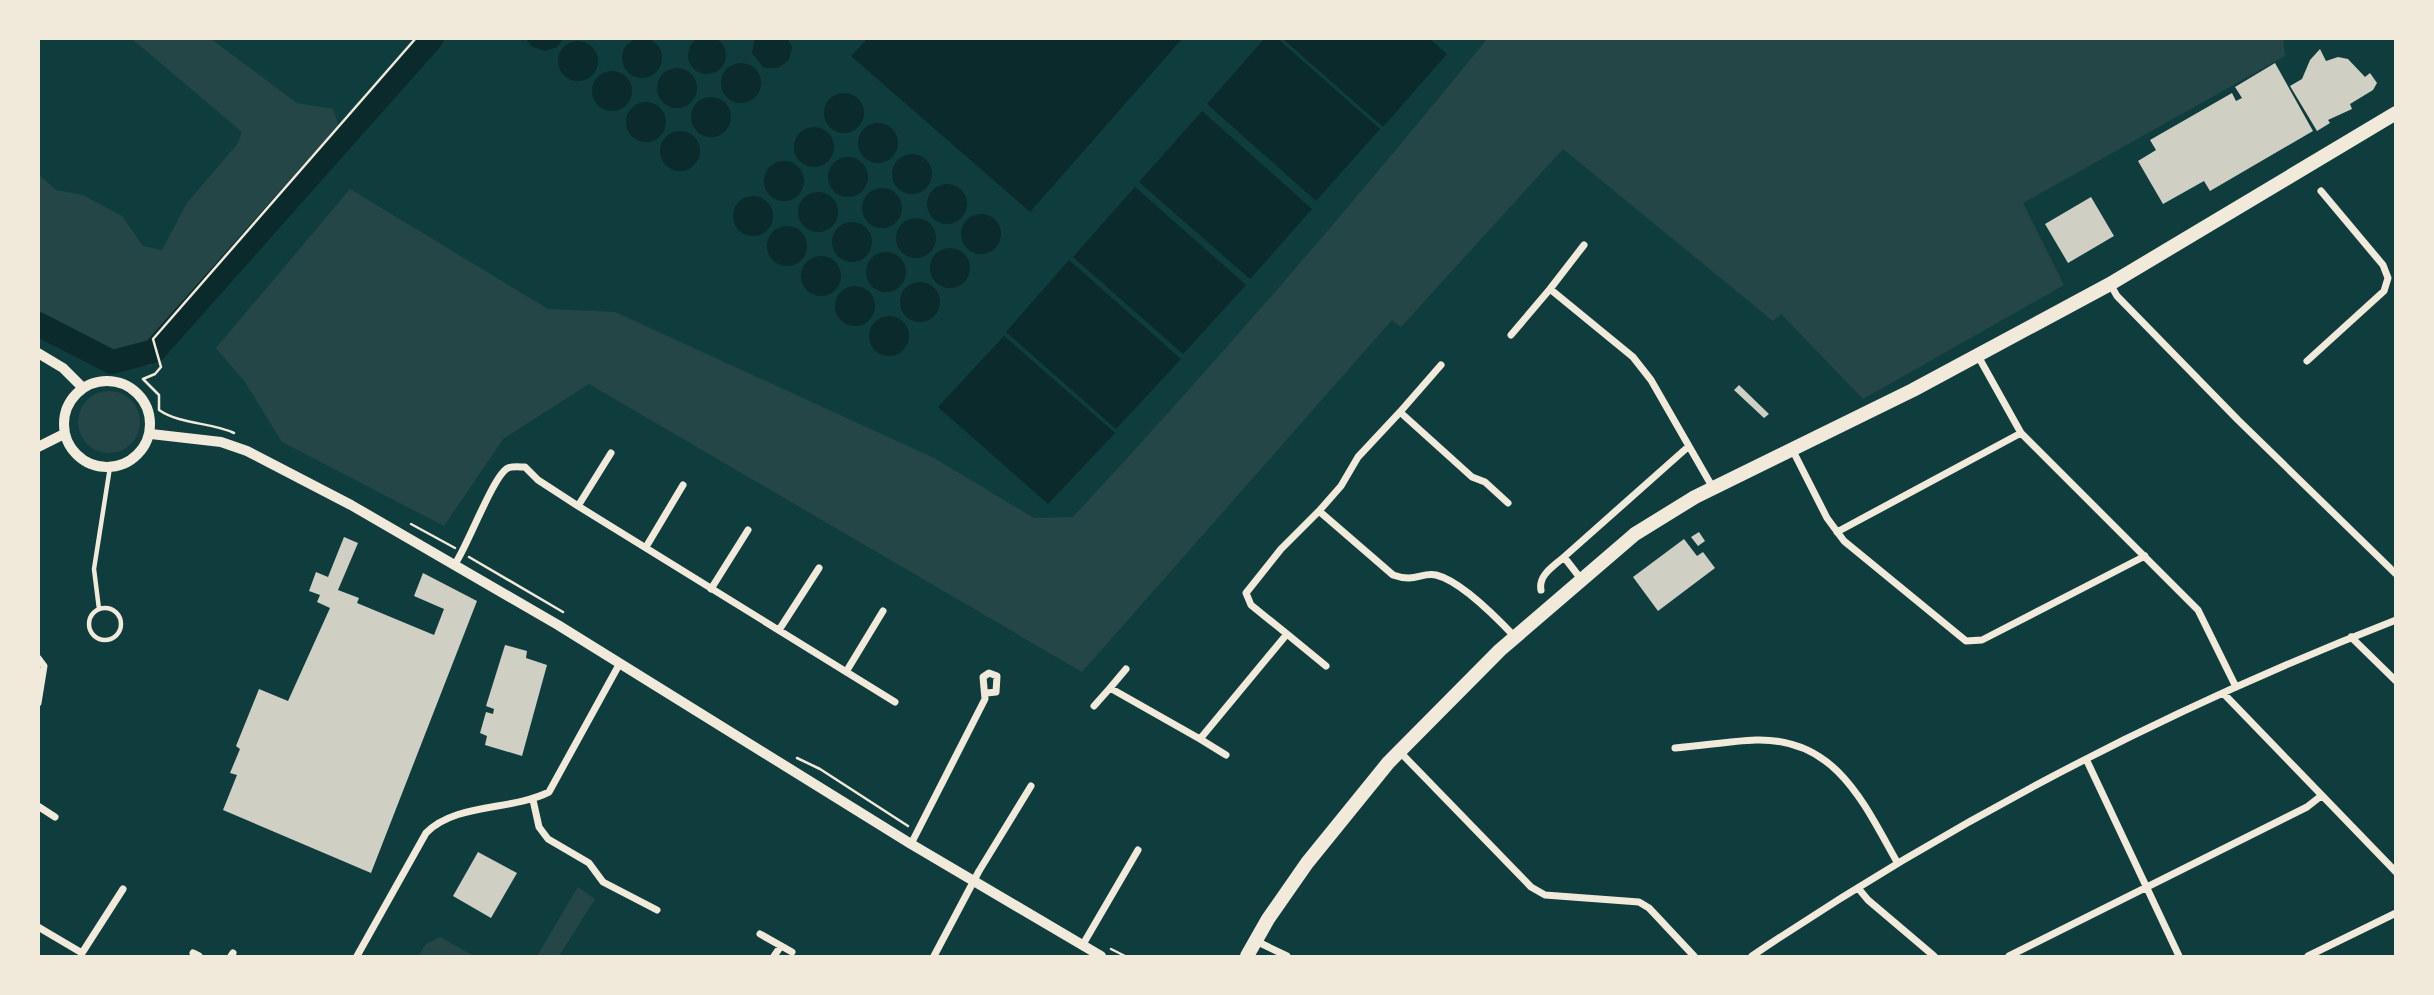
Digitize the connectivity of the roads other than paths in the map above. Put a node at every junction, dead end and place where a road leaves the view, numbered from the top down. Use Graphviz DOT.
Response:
graph roads {
  1 [pos="2396,113"];
  2 [pos="2322,191"];
  3 [pos="1584,245"];
  4 [pos="2110,284"];
  5 [pos="1550,289"];
  6 [pos="1511,335"];
  7 [pos="38,354"];
  8 [pos="1978,356"];
  9 [pos="2307,360"];
  10 [pos="1441,365"];
  11 [pos="82,387"];
  12 [pos="1400,412"];
  13 [pos="150,433"];
  14 [pos="2021,433"];
  15 [pos="64,434"];
  16 [pos="1689,446"];
  17 [pos="38,447"];
  18 [pos="1792,449"];
  19 [pos="611,453"];
  20 [pos="110,467"];
  21 [pos="682,485"];
  22 [pos="1713,488"];
  23 [pos="1508,503"];
  24 [pos="579,506"];
  25 [pos="1319,511"];
  26 [pos="748,530"];
  27 [pos="1837,532"];
  28 [pos="646,547"];
  29 [pos="2145,556"];
  30 [pos="1564,557"];
  31 [pos="455,564"];
  32 [pos="819,568"];
  33 [pos="2396,574"];
  34 [pos="1581,579"];
  35 [pos="711,589"];
  36 [pos="1541,590"];
  37 [pos="99,609"];
  38 [pos="883,611"];
  39 [pos="2396,620"];
  40 [pos="779,630"];
  41 [pos="1287,635"];
  42 [pos="1515,637"];
  43 [pos="2351,637"];
  44 [pos="38,658"];
  45 [pos="620,663"];
  46 [pos="1326,666"];
  47 [pos="1126,669"];
  48 [pos="846,672"];
  49 [pos="2396,681"];
  50 [pos="2236,687"];
  51 [pos="1110,688"];
  52 [pos="987,693"];
  53 [pos="2224,694"];
  54 [pos="895,702"];
  55 [pos="38,703"];
  56 [pos="1094,706"];
  57 [pos="1200,739"];
  58 [pos="1675,748"];
  59 [pos="1399,751"];
  60 [pos="1226,755"];
  61 [pos="2087,761"];
  62 [pos="1031,786"];
  63 [pos="2321,796"];
  64 [pos="533,800"];
  65 [pos="38,806"];
  66 [pos="55,817"];
  67 [pos="911,844"];
  68 [pos="1138,850"];
  69 [pos="1897,862"];
  70 [pos="2396,872"];
  71 [pos="975,883"];
  72 [pos="2146,887"];
  73 [pos="1858,888"];
  74 [pos="123,889"];
  75 [pos="657,910"];
  76 [pos="2396,913"];
  77 [pos="38,927"];
  78 [pos="760,934"];
  79 [pos="1255,941"];
  80 [pos="780,946"];
  81 [pos="1082,946"];
  82 [pos="792,952"];
  83 [pos="83,955"];
  84 [pos="357,957"];
  85 [pos="774,957"];
  86 [pos="934,957"];
  87 [pos="1101,957"];
  88 [pos="1247,957"];
  89 [pos="1287,957"];
  90 [pos="1694,957"];
  91 [pos="1752,957"];
  92 [pos="1934,957"];
  93 [pos="2009,957"];
  94 [pos="2179,957"];
  95 [pos="2308,957"];
  1 -- 4 [label="main road"];
  2 -- 9 [label="street"];
  3 -- 5 [label="street"];
  4 -- 8 [label="main road"];
  4 -- 33 [label="street"];
  5 -- 6 [label="street"];
  5 -- 16 [label="street"];
  7 -- 11 [label="street"];
  8 -- 14 [label="street"];
  8 -- 18 [label="main road"];
  10 -- 12 [label="street"];
  11 -- 13 [label="street"];
  11 -- 15 [label="street"];
  12 -- 23 [label="street"];
  12 -- 25 [label="street"];
  13 -- 20 [label="street"];
  13 -- 31 [label="street"];
  14 -- 27 [label="street"];
  14 -- 29 [label="street"];
  15 -- 17 [label="street"];
  15 -- 20 [label="street"];
  16 -- 22 [label="street"];
  16 -- 30 [label="street"];
  18 -- 22 [label="main road"];
  18 -- 27 [label="street"];
  19 -- 24 [label="street"];
  20 -- 37 [label="lane"];
  21 -- 28 [label="street"];
  22 -- 34 [label="main road"];
  24 -- 28 [label="street"];
  24 -- 31 [label="street"];
  25 -- 41 [label="street"];
  25 -- 42 [label="street"];
  26 -- 35 [label="street"];
  27 -- 29 [label="street"];
  28 -- 35 [label="street"];
  29 -- 50 [label="street"];
  30 -- 34 [label="street"];
  30 -- 36 [label="street"];
  31 -- 45 [label="street"];
  32 -- 40 [label="street"];
  34 -- 42 [label="main road"];
  35 -- 40 [label="street"];
  37 -- 37 [label="lane"];
  38 -- 48 [label="street"];
  39 -- 43 [label="street"];
  40 -- 48 [label="street"];
  41 -- 46 [label="street"];
  41 -- 57 [label="street"];
  42 -- 59 [label="main road"];
  43 -- 49 [label="street"];
  43 -- 50 [label="street"];
  44 -- 55 [label="street"];
  45 -- 64 [label="street"];
  45 -- 67 [label="street"];
  47 -- 51 [label="street"];
  48 -- 54 [label="street"];
  50 -- 53 [label="street"];
  51 -- 56 [label="street"];
  51 -- 57 [label="street"];
  52 -- 67 [label="street"];
  53 -- 61 [label="street"];
  53 -- 63 [label="street"];
  57 -- 60 [label="street"];
  58 -- 69 [label="street"];
  59 -- 79 [label="main road"];
  59 -- 90 [label="street"];
  61 -- 69 [label="street"];
  61 -- 72 [label="street"];
  62 -- 71 [label="street"];
  63 -- 70 [label="street"];
  63 -- 72 [label="street"];
  64 -- 75 [label="street"];
  64 -- 84 [label="street"];
  65 -- 66 [label="street"];
  67 -- 71 [label="street"];
  68 -- 81 [label="street"];
  69 -- 73 [label="street"];
  71 -- 81 [label="street"];
  71 -- 86 [label="street"];
  72 -- 93 [label="street"];
  72 -- 94 [label="street"];
  73 -- 91 [label="street"];
  73 -- 92 [label="street"];
  74 -- 83 [label="street"];
  76 -- 95 [label="street"];
  77 -- 83 [label="street"];
  78 -- 80 [label="street"];
  79 -- 88 [label="main road"];
  79 -- 89 [label="street"];
  80 -- 82 [label="street"];
  80 -- 85 [label="street"];
  81 -- 87 [label="street"];
}
